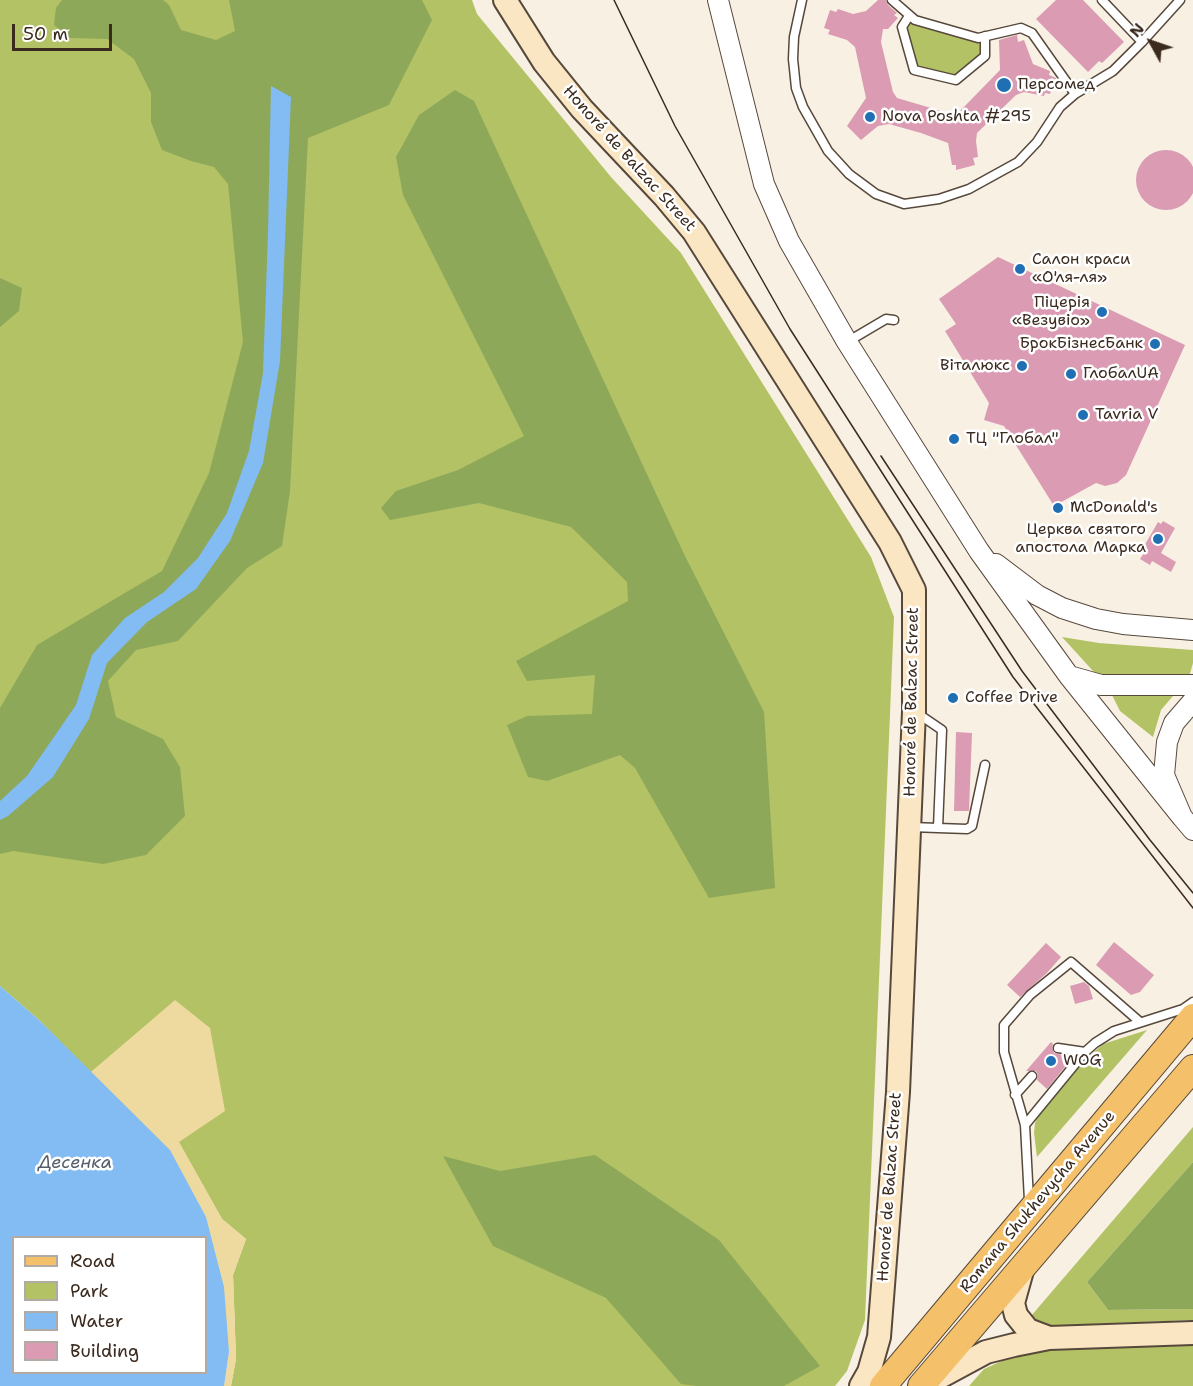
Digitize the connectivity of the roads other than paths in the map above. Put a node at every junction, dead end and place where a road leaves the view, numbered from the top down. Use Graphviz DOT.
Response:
graph roads {
  1 [pos="505,0"];
  2 [pos="718,0"];
  3 [pos="802,0"];
  4 [pos="892,0"];
  5 [pos="1102,0"];
  6 [pos="1180,0"];
  7 [pos="909,16"];
  8 [pos="985,36"];
  9 [pos="1142,42"];
  10 [pos="1075,94"];
  11 [pos="894,320"];
  12 [pos="847,342"];
  13 [pos="979,551"];
  14 [pos="1193,630"];
  15 [pos="1069,676"];
  16 [pos="1193,685"];
  17 [pos="1193,701"];
  18 [pos="914,711"];
  19 [pos="985,765"];
  20 [pos="1188,824"];
  21 [pos="909,826"];
  22 [pos="938,828"];
  23 [pos="1193,1002"];
  24 [pos="1193,1017"];
  25 [pos="1140,1022"];
  26 [pos="1058,1048"];
  27 [pos="1085,1052"];
  28 [pos="1193,1068"];
  29 [pos="1032,1076"];
  30 [pos="1015,1095"];
  31 [pos="1025,1125"];
  32 [pos="1022,1221"];
  33 [pos="1023,1266"];
  34 [pos="1193,1333"];
  35 [pos="1049,1338"];
  36 [pos="861,1386"];
  37 [pos="883,1386"];
  38 [pos="922,1386"];
  1 -- 18 [label="main road, Honoré de Balzac Street"];
  2 -- 12 [label="street"];
  3 -- 10 [label="lane"];
  4 -- 7 [label="lane"];
  5 -- 9 [label="lane"];
  6 -- 9 [label="lane"];
  7 -- 8 [label="lane"];
  7 -- 8 [label="lane"];
  8 -- 10 [label="lane"];
  9 -- 10 [label="lane"];
  11 -- 12 [label="lane"];
  12 -- 13 [label="street"];
  13 -- 14 [label="street"];
  13 -- 15 [label="street"];
  15 -- 16 [label="street"];
  15 -- 20 [label="street"];
  17 -- 20 [label="street"];
  18 -- 21 [label="main road, Honoré de Balzac Street"];
  18 -- 22 [label="lane"];
  19 -- 22 [label="lane"];
  21 -- 22 [label="lane"];
  21 -- 36 [label="main road, Honoré de Balzac Street"];
  23 -- 25 [label="lane"];
  24 -- 32 [label="main road, Romana Shukhevycha Avenue"];
  25 -- 27 [label="lane"];
  25 -- 30 [label="lane"];
  26 -- 27 [label="lane"];
  27 -- 31 [label="lane"];
  28 -- 33 [label="main road, Romana Shukhevycha Avenue"];
  29 -- 30 [label="lane"];
  30 -- 31 [label="lane"];
  31 -- 32 [label="lane"];
  32 -- 37 [label="main road, Romana Shukhevycha Avenue"];
  33 -- 35 [label="main road"];
  33 -- 38 [label="main road, Romana Shukhevycha Avenue"];
  34 -- 35 [label="main road"];
  35 -- 38 [label="main road"];
}
